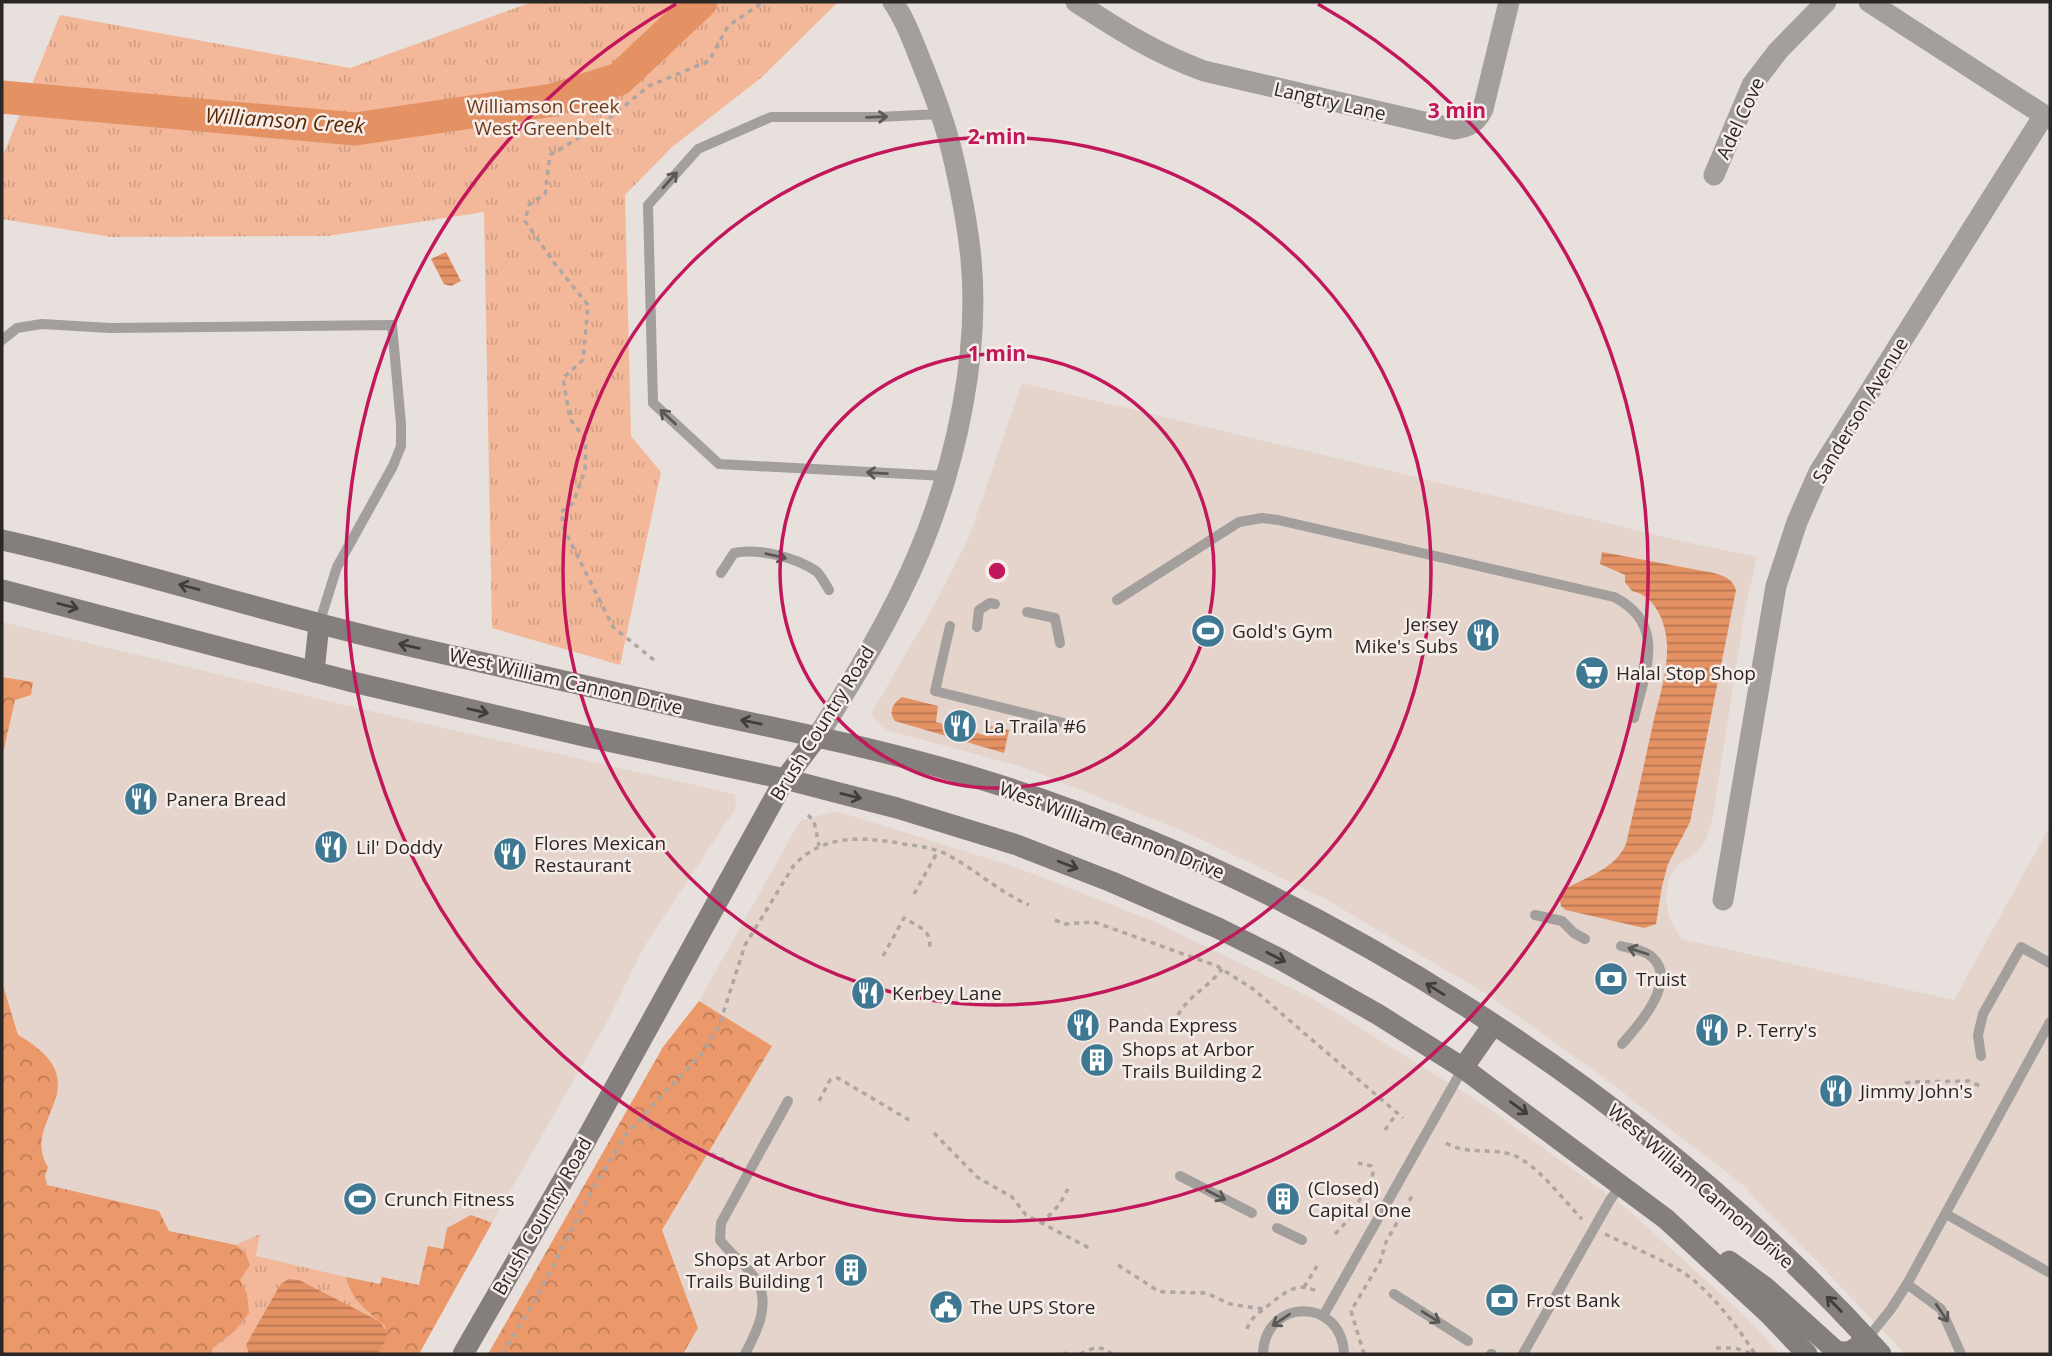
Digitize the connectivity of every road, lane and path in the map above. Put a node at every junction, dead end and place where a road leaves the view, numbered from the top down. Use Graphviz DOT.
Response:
graph roads {
  1 [pos="763,2"];
  2 [pos="1076,2"];
  3 [pos="1509,2"];
  4 [pos="1826,2"];
  5 [pos="1869,2"];
  6 [pos="904,6"];
  7 [pos="942,114"];
  8 [pos="2047,117"];
  9 [pos="1714,175"];
  10 [pos="2,340"];
  11 [pos="945,476"];
  12 [pos="2,540"];
  13 [pos="721,573"];
  14 [pos="2,590"];
  15 [pos="829,590"];
  16 [pos="1117,600"];
  17 [pos="995,604"];
  18 [pos="1027,612"];
  19 [pos="319,624"];
  20 [pos="950,626"];
  21 [pos="978,627"];
  22 [pos="1060,643"];
  23 [pos="654,660"];
  24 [pos="314,672"];
  25 [pos="1634,718"];
  26 [pos="1068,724"];
  27 [pos="817,737"];
  28 [pos="785,779"];
  29 [pos="808,815"];
  30 [pos="819,846"];
  31 [pos="937,851"];
  32 [pos="914,894"];
  33 [pos="1723,900"];
  34 [pos="1029,905"];
  35 [pos="1535,915"];
  36 [pos="1055,920"];
  37 [pos="1585,939"];
  38 [pos="1621,946"];
  39 [pos="929,949"];
  40 [pos="883,956"];
  41 [pos="2050,963"];
  42 [pos="1222,969"];
  43 [pos="1178,1015"];
  44 [pos="2050,1022"];
  45 [pos="1493,1025"];
  46 [pos="1622,1044"];
  47 [pos="1981,1056"];
  48 [pos="1463,1068"];
  49 [pos="1982,1087"];
  50 [pos="1892,1097"];
  51 [pos="788,1101"];
  52 [pos="819,1101"];
  53 [pos="1397,1113"];
  54 [pos="1403,1118"];
  55 [pos="639,1119"];
  56 [pos="909,1120"];
  57 [pos="1385,1130"];
  58 [pos="934,1133"];
  59 [pos="1446,1143"];
  60 [pos="1358,1163"];
  61 [pos="750,1172"];
  62 [pos="1180,1177"];
  63 [pos="1621,1185"];
  64 [pos="1068,1189"];
  65 [pos="1412,1196"];
  66 [pos="1252,1213"];
  67 [pos="1946,1214"];
  68 [pos="1584,1221"];
  69 [pos="1041,1224"];
  70 [pos="1277,1228"];
  71 [pos="1335,1234"];
  72 [pos="1605,1234"];
  73 [pos="1302,1240"];
  74 [pos="1689,1241"];
  75 [pos="1093,1250"];
  76 [pos="1118,1265"];
  77 [pos="1317,1266"];
  78 [pos="2050,1273"];
  79 [pos="1907,1284"];
  80 [pos="1304,1287"];
  81 [pos="1316,1291"];
  82 [pos="1394,1294"];
  83 [pos="1263,1309"];
  84 [pos="1323,1316"];
  85 [pos="1247,1329"];
  86 [pos="1468,1340"];
  87 [pos="1874,1347"];
  88 [pos="1716,1348"];
  89 [pos="463,1354"];
  90 [pos="502,1354"];
  91 [pos="745,1354"];
  92 [pos="1080,1354"];
  93 [pos="1112,1354"];
  94 [pos="1263,1354"];
  95 [pos="1344,1354"];
  96 [pos="1364,1354"];
  97 [pos="1523,1354"];
  98 [pos="1754,1354"];
  99 [pos="1807,1354"];
  100 [pos="1961,1354"];
  1 -- 23 [label="path"];
  2 -- 3 [label="street, Langtry Lane"];
  4 -- 9 [label="street, Adel Cove"];
  5 -- 8 [label="street"];
  6 -- 7 [label="street, Brush Country Road"];
  7 -- 11 [label="street, Brush Country Road"];
  11 -- 7 [label="lane, one-way"];
  8 -- 33 [label="street, Sanderson Avenue"];
  10 -- 19 [label="lane"];
  11 -- 27 [label="street, Brush Country Road"];
  19 -- 12 [label="main road, West William Cannon Drive, one-way"];
  13 -- 15 [label="lane, one-way"];
  14 -- 24 [label="main road, one-way"];
  16 -- 25 [label="lane"];
  17 -- 21 [label="lane"];
  18 -- 22 [label="lane"];
  19 -- 24 [label="main road"];
  27 -- 19 [label="main road, West William Cannon Drive, one-way"];
  20 -- 26 [label="lane"];
  24 -- 28 [label="main road, one-way"];
  27 -- 28 [label="main road, Brush Country Road"];
  45 -- 27 [label="main road, West William Cannon Drive, one-way"];
  28 -- 48 [label="main road, one-way"];
  28 -- 89 [label="main road, Brush Country Road"];
  29 -- 30 [label="path"];
  30 -- 31 [label="path"];
  30 -- 55 [label="path"];
  31 -- 32 [label="path"];
  31 -- 34 [label="path"];
  35 -- 37 [label="lane"];
  36 -- 42 [label="path"];
  46 -- 38 [label="lane, one-way"];
  39 -- 40 [label="path"];
  41 -- 47 [label="lane"];
  42 -- 43 [label="path"];
  42 -- 53 [label="path"];
  44 -- 67 [label="lane"];
  45 -- 48 [label="main road"];
  87 -- 45 [label="main road, West William Cannon Drive, one-way"];
  48 -- 63 [label="main road, one-way"];
  48 -- 84 [label="lane"];
  49 -- 50 [label="path"];
  51 -- 61 [label="lane"];
  52 -- 56 [label="path"];
  53 -- 54 [label="path"];
  53 -- 57 [label="path"];
  55 -- 61 [label="path"];
  55 -- 90 [label="path"];
  58 -- 69 [label="path"];
  59 -- 68 [label="path"];
  60 -- 71 [label="path"];
  61 -- 91 [label="lane"];
  62 -- 66 [label="lane, one-way"];
  63 -- 74 [label="main road"];
  63 -- 97 [label="lane"];
  64 -- 69 [label="path"];
  65 -- 96 [label="path"];
  67 -- 78 [label="lane"];
  67 -- 79 [label="lane"];
  69 -- 75 [label="path"];
  70 -- 73 [label="lane"];
  72 -- 98 [label="path"];
  74 -- 87 [label="main road"];
  74 -- 99 [label="main road"];
  76 -- 83 [label="path"];
  77 -- 80 [label="path"];
  79 -- 87 [label="lane"];
  79 -- 100 [label="lane, one-way"];
  80 -- 81 [label="path"];
  80 -- 83 [label="path"];
  82 -- 86 [label="lane, one-way"];
  83 -- 85 [label="path"];
  84 -- 94 [label="lane, one-way"];
  84 -- 95 [label="lane"];
  88 -- 98 [label="path"];
  92 -- 93 [label="path"];
}
